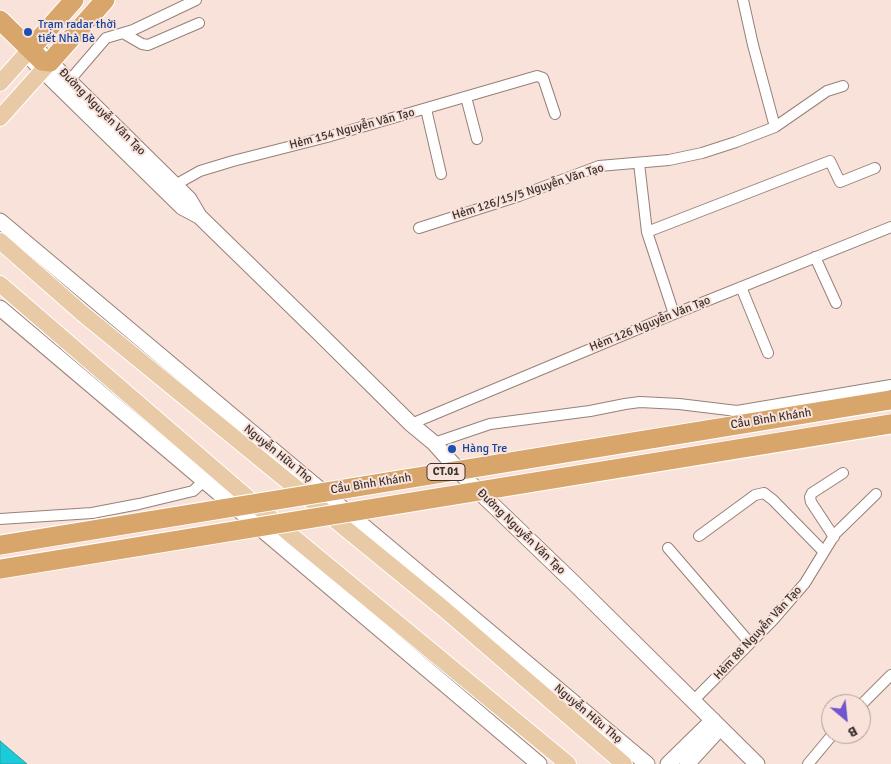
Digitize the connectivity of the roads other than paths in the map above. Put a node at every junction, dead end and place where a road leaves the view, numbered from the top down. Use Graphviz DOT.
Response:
graph roads {
  1 [pos="74,0"];
  2 [pos="105,0"];
  3 [pos="196,0"];
  4 [pos="744,0"];
  5 [pos="0,12"];
  6 [pos="0,20"];
  7 [pos="199,23"];
  8 [pos="0,28"];
  9 [pos="123,33"];
  10 [pos="30,50"];
  11 [pos="46,66"];
  12 [pos="69,81"];
  13 [pos="0,83"];
  14 [pos="842,86"];
  15 [pos="466,97"];
  16 [pos="426,109"];
  17 [pos="555,114"];
  18 [pos="0,118"];
  19 [pos="775,127"];
  20 [pos="477,140"];
  21 [pos="639,163"];
  22 [pos="875,168"];
  23 [pos="441,174"];
  24 [pos="175,185"];
  25 [pos="199,216"];
  26 [pos="0,221"];
  27 [pos="891,227"];
  28 [pos="419,228"];
  29 [pos="647,232"];
  30 [pos="0,241"];
  31 [pos="815,257"];
  32 [pos="0,284"];
  33 [pos="741,287"];
  34 [pos="836,302"];
  35 [pos="0,308"];
  36 [pos="674,314"];
  37 [pos="768,353"];
  38 [pos="891,385"];
  39 [pos="891,400"];
  40 [pos="410,424"];
  41 [pos="891,424"];
  42 [pos="434,443"];
  43 [pos="843,473"];
  44 [pos="205,480"];
  45 [pos="876,494"];
  46 [pos="0,520"];
  47 [pos="699,536"];
  48 [pos="834,536"];
  49 [pos="0,545"];
  50 [pos="668,548"];
  51 [pos="824,552"];
  52 [pos="0,569"];
  53 [pos="750,643"];
  54 [pos="891,675"];
  55 [pos="871,695"];
  56 [pos="693,701"];
  57 [pos="717,724"];
  58 [pos="825,744"];
  59 [pos="539,764"];
  60 [pos="568,764"];
  61 [pos="624,764"];
  62 [pos="647,764"];
  63 [pos="668,764"];
  64 [pos="686,764"];
  65 [pos="757,764"];
  66 [pos="808,764"];
  1 -- 10 [label="highway"];
  2 -- 11 [label="highway"];
  3 -- 9 [label="street"];
  4 -- 19 [label="street"];
  5 -- 10 [label="main road"];
  6 -- 10 [label="highway"];
  7 -- 9 [label="street"];
  8 -- 10 [label="main road"];
  9 -- 12 [label="street"];
  10 -- 11 [label="highway"];
  10 -- 13 [label="main road"];
  11 -- 12 [label="main road, Đường Nguyễn Văn Tạo"];
  11 -- 18 [label="main road"];
  11 -- 25 [label="main road, Đường Nguyễn Văn Tạo"];
  12 -- 24 [label="main road, Đường Nguyễn Văn Tạo"];
  14 -- 19 [label="street, Hẻm 126/15/5 Nguyễn Văn Tạo"];
  15 -- 16 [label="street, Hẻm 154 Nguyễn Văn Tạo"];
  15 -- 17 [label="street, Hẻm 154 Nguyễn Văn Tạo"];
  15 -- 20 [label="street"];
  16 -- 23 [label="street"];
  16 -- 24 [label="street, Hẻm 154 Nguyễn Văn Tạo"];
  19 -- 21 [label="street, Hẻm 126/15/5 Nguyễn Văn Tạo"];
  21 -- 28 [label="street, Hẻm 126/15/5 Nguyễn Văn Tạo"];
  21 -- 29 [label="street"];
  22 -- 29 [label="street"];
  24 -- 25 [label="main road, Đường Nguyễn Văn Tạo"];
  25 -- 40 [label="main road, Đường Nguyễn Văn Tạo"];
  26 -- 62 [label="main road, Nguyễn Hữu Thọ"];
  27 -- 31 [label="street, Hẻm 126 Nguyễn Văn Tạo"];
  29 -- 36 [label="street"];
  30 -- 61 [label="main road, Nguyễn Hữu Thọ"];
  31 -- 33 [label="street, Hẻm 126 Nguyễn Văn Tạo"];
  31 -- 34 [label="street"];
  32 -- 60 [label="main road"];
  33 -- 36 [label="street, Hẻm 126 Nguyễn Văn Tạo"];
  33 -- 37 [label="street"];
  35 -- 44 [label="main road"];
  36 -- 40 [label="street, Hẻm 126 Nguyễn Văn Tạo"];
  38 -- 42 [label="street"];
  39 -- 49 [label="highway, Cầu Bình Khánh / CT.01, bridge"];
  40 -- 42 [label="main road, Đường Nguyễn Văn Tạo"];
  41 -- 52 [label="highway, Cầu Bình Khánh / CT.01, bridge"];
  42 -- 56 [label="main road, Đường Nguyễn Văn Tạo"];
  43 -- 48 [label="street"];
  44 -- 46 [label="street"];
  44 -- 59 [label="main road"];
  45 -- 48 [label="street, Hẻm 88 Nguyễn Văn Tạo"];
  47 -- 51 [label="street"];
  48 -- 51 [label="street, Hẻm 88 Nguyễn Văn Tạo"];
  50 -- 53 [label="street"];
  51 -- 53 [label="street, Hẻm 88 Nguyễn Văn Tạo"];
  53 -- 56 [label="street, Hẻm 88 Nguyễn Văn Tạo"];
  54 -- 55 [label="street"];
  56 -- 57 [label="main road, Đường Nguyễn Văn Tạo"];
  57 -- 63 [label="main road"];
  57 -- 64 [label="main road"];
  57 -- 65 [label="main road, Đường Nguyễn Văn Tạo"];
  58 -- 66 [label="street"];
}
